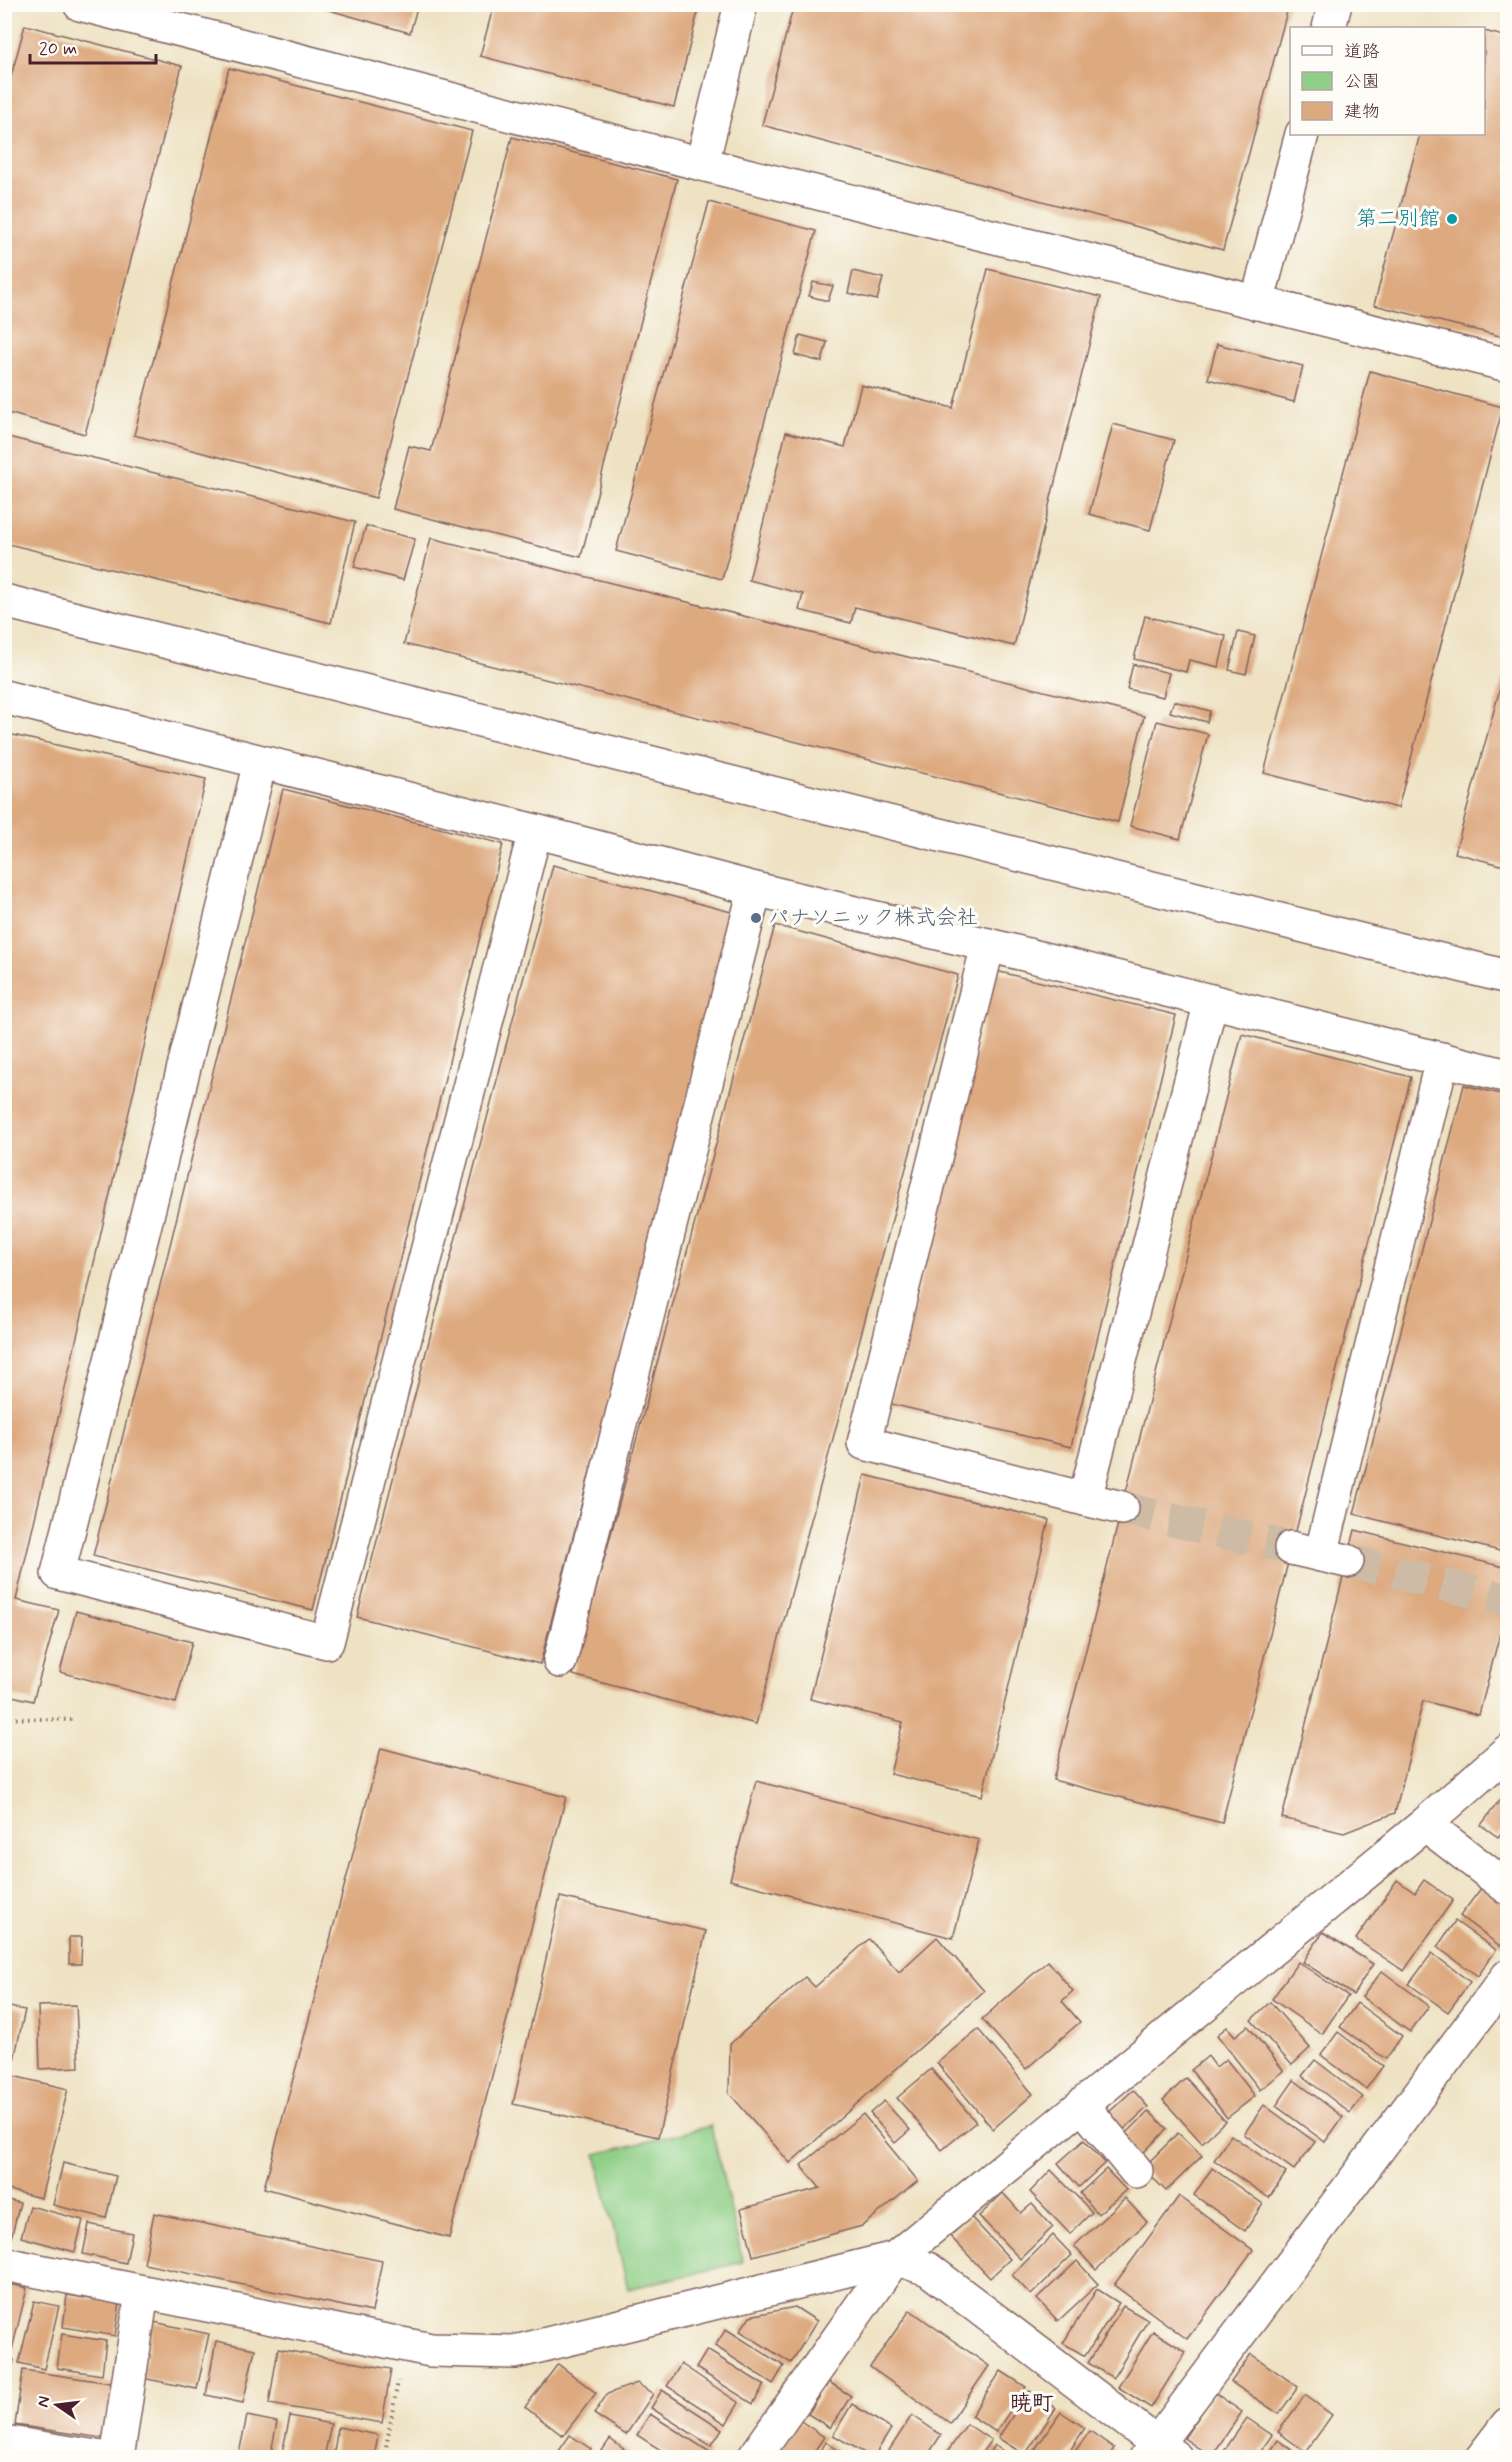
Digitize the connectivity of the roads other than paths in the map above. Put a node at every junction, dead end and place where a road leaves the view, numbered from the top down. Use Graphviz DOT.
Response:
graph roads {
  1 [pos="80,4"];
  2 [pos="741,4"];
  3 [pos="1335,4"];
  4 [pos="1329,27"];
  5 [pos="1302,135"];
  6 [pos="702,164"];
  7 [pos="1257,303"];
  8 [pos="1508,365"];
  9 [pos="4,601"];
  10 [pos="4,698"];
  11 [pos="260,762"];
  12 [pos="536,831"];
  13 [pos="755,889"];
  14 [pos="988,945"];
  15 [pos="1508,977"];
  16 [pos="1211,1001"];
  17 [pos="1442,1059"];
  18 [pos="1508,1076"];
  19 [pos="1085,1499"];
  20 [pos="1122,1508"];
  21 [pos="1320,1555"];
  22 [pos="560,1661"];
  23 [pos="1508,1751"];
  24 [pos="1425,1824"];
  25 [pos="1508,1888"];
  26 [pos="1508,1976"];
  27 [pos="1082,2105"];
  28 [pos="1136,2171"];
  29 [pos="896,2258"];
  30 [pos="4,2264"];
  31 [pos="142,2293"];
  32 [pos="1508,2424"];
  33 [pos="4,2442"];
  34 [pos="1160,2453"];
  35 [pos="102,2457"];
  36 [pos="117,2457"];
  37 [pos="754,2457"];
  38 [pos="1482,2457"];
  1 -- 6 [label="street"];
  2 -- 6 [label="street"];
  3 -- 4 [label="street"];
  5 -- 7 [label="street"];
  6 -- 7 [label="street"];
  7 -- 8 [label="street"];
  9 -- 15 [label="street"];
  10 -- 11 [label="street"];
  11 -- 12 [label="street"];
  11 -- 12 [label="street"];
  12 -- 13 [label="street"];
  13 -- 14 [label="street"];
  13 -- 22 [label="street"];
  14 -- 16 [label="street"];
  14 -- 19 [label="street"];
  16 -- 17 [label="street"];
  16 -- 19 [label="street"];
  17 -- 18 [label="street"];
  17 -- 21 [label="street"];
  19 -- 20 [label="street"];
  23 -- 24 [label="street"];
  24 -- 25 [label="street"];
  24 -- 27 [label="street"];
  26 -- 34 [label="street"];
  27 -- 28 [label="street"];
  27 -- 29 [label="street"];
  29 -- 31 [label="street"];
  29 -- 34 [label="street"];
  29 -- 37 [label="street"];
  30 -- 31 [label="street"];
  31 -- 36 [label="street"];
  32 -- 38 [label="street"];
  33 -- 35 [label="street"];
}
